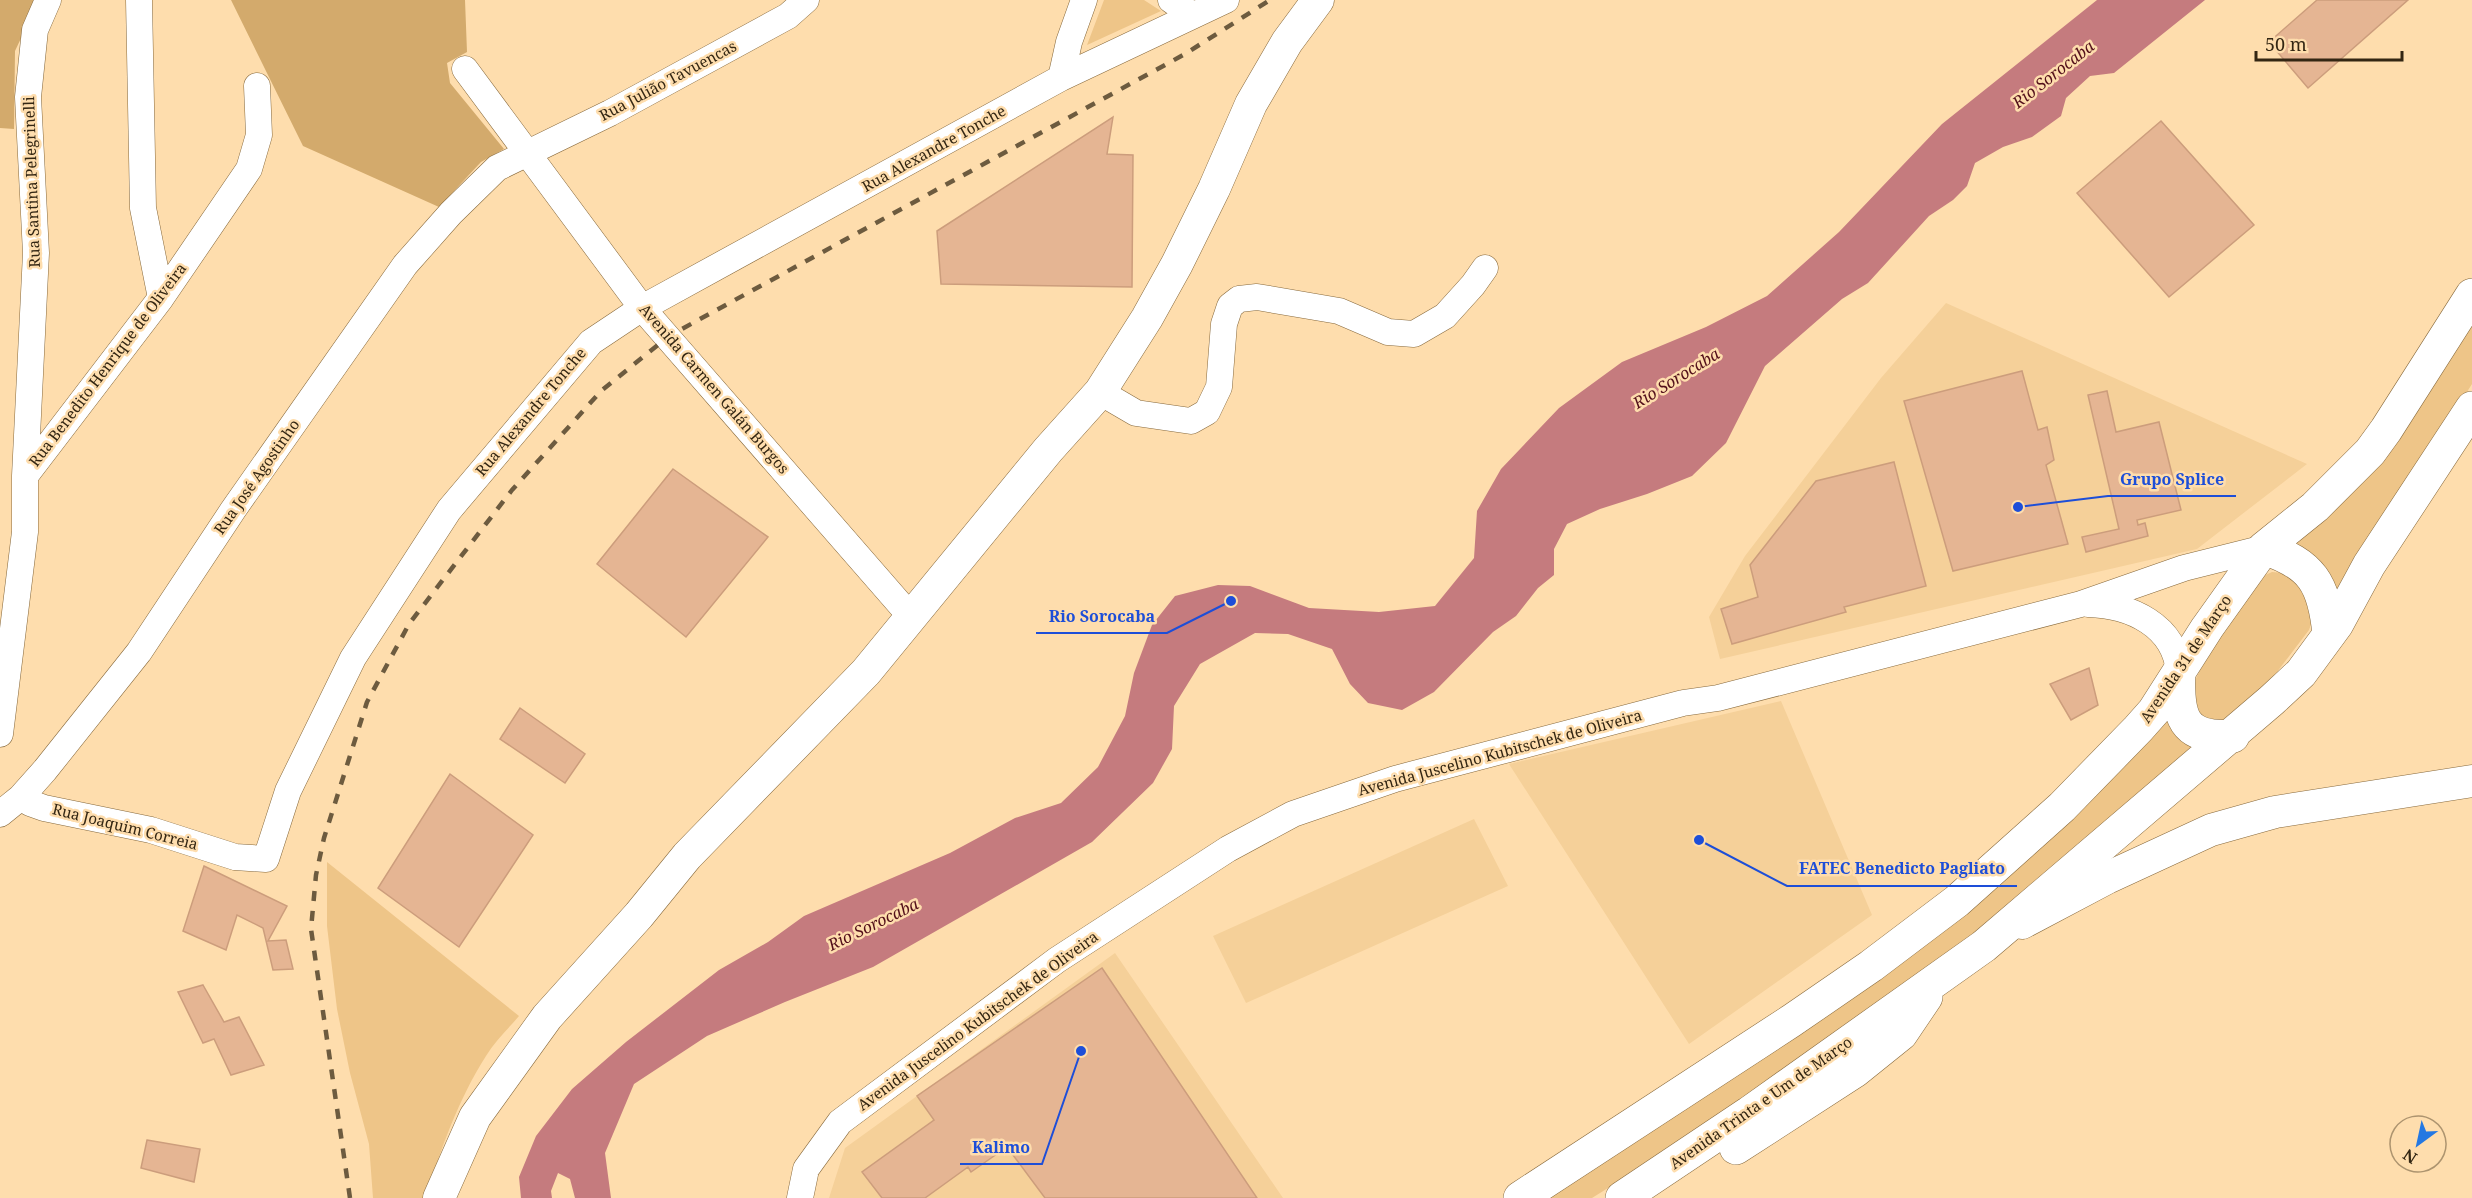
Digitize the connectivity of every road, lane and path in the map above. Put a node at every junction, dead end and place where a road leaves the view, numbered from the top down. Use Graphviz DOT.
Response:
graph roads {
  1 [pos="48,0"];
  2 [pos="139,0"];
  3 [pos="806,0"];
  4 [pos="1084,0"];
  5 [pos="1171,0"];
  6 [pos="1226,0"];
  7 [pos="1318,0"];
  8 [pos="1192,15"];
  9 [pos="465,69"];
  10 [pos="1061,78"];
  11 [pos="257,86"];
  12 [pos="525,153"];
  13 [pos="1485,268"];
  14 [pos="2472,295"];
  15 [pos="161,298"];
  16 [pos="642,308"];
  17 [pos="1100,392"];
  18 [pos="2472,408"];
  19 [pos="25,476"];
  20 [pos="2264,548"];
  21 [pos="2081,604"];
  22 [pos="912,618"];
  23 [pos="2329,634"];
  24 [pos="2180,672"];
  25 [pos="0,734"];
  26 [pos="2233,736"];
  27 [pos="2472,781"];
  28 [pos="21,797"];
  29 [pos="0,814"];
  30 [pos="266,859"];
  31 [pos="1994,937"];
  32 [pos="1940,977"];
  33 [pos="439,1198"];
  34 [pos="800,1198"];
  35 [pos="1520,1198"];
  36 [pos="1622,1198"];
  37 [pos="1659,1198"];
  1 -- 19 [label="street, Rua Santina Pelegrinelli"];
  2 -- 15 [label="street"];
  3 -- 12 [label="street, Rua Julião Tavuencas"];
  4 -- 10 [label="street"];
  5 -- 8 [label="street"];
  6 -- 8 [label="street, Rua Alexandre Tonche"];
  7 -- 17 [label="main road"];
  8 -- 10 [label="street, Rua Alexandre Tonche"];
  9 -- 12 [label="street, Avenida Carmen Galán Burgos"];
  10 -- 16 [label="street, Rua Alexandre Tonche"];
  11 -- 15 [label="street, Rua Benedito Henrique de Oliveira"];
  12 -- 16 [label="street, Avenida Carmen Galán Burgos"];
  12 -- 28 [label="street, Rua José Agostinho"];
  13 -- 17 [label="street"];
  14 -- 20 [label="highway, Avenida 31 de Março"];
  15 -- 19 [label="street, Rua Benedito Henrique de Oliveira"];
  16 -- 22 [label="street, Avenida Carmen Galán Burgos"];
  16 -- 30 [label="street, Rua Alexandre Tonche"];
  17 -- 22 [label="main road"];
  18 -- 23 [label="highway"];
  19 -- 25 [label="street, Rua Benedito Henrique de Oliveira"];
  20 -- 21 [label="street, Avenida Juscelino Kubitschek de Oliveira"];
  20 -- 23 [label="highway"];
  20 -- 24 [label="highway, Avenida 31 de Março"];
  21 -- 24 [label="street, Avenida Juscelino Kubitschek de Oliveira"];
  21 -- 34 [label="street, Avenida Juscelino Kubitschek de Oliveira"];
  22 -- 33 [label="main road"];
  23 -- 26 [label="highway"];
  24 -- 26 [label="highway"];
  24 -- 35 [label="highway, Avenida 31 de Março"];
  26 -- 31 [label="highway"];
  27 -- 31 [label="main road"];
  28 -- 29 [label="street, Rua José Agostinho"];
  28 -- 30 [label="street, Rua Joaquim Correia"];
  31 -- 32 [label="highway"];
  32 -- 36 [label="highway, Avenida Trinta e Um de Março"];
  32 -- 37 [label="highway"];
}
